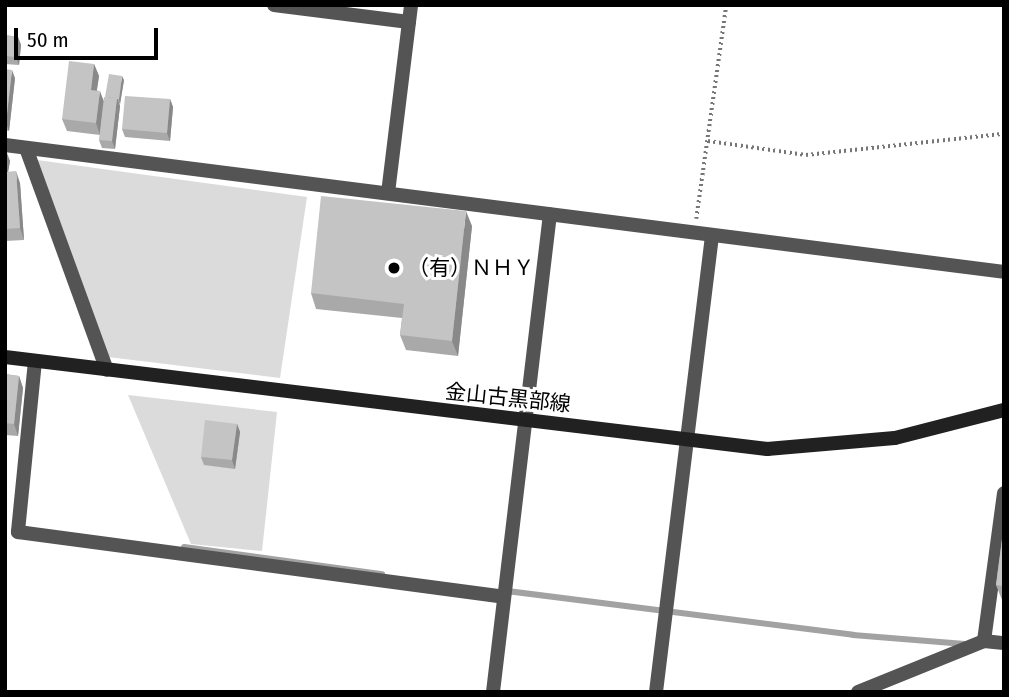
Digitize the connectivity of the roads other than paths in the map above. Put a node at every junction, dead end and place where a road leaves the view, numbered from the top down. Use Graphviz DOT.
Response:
graph roads {
  1 [pos="274,5"];
  2 [pos="411,5"];
  3 [pos="409,22"];
  4 [pos="5,145"];
  5 [pos="26,148"];
  6 [pos="388,193"];
  7 [pos="551,214"];
  8 [pos="712,237"];
  9 [pos="1004,272"];
  10 [pos="5,357"];
  11 [pos="35,361"];
  12 [pos="107,370"];
  13 [pos="1004,410"];
  14 [pos="524,420"];
  15 [pos="686,441"];
  16 [pos="1004,493"];
  17 [pos="504,597"];
  18 [pos="984,642"];
  19 [pos="1004,643"];
  20 [pos="493,692"];
  21 [pos="656,692"];
  22 [pos="858,692"];
  1 -- 3 [label="street"];
  2 -- 3 [label="street"];
  3 -- 6 [label="street"];
  4 -- 5 [label="street"];
  5 -- 6 [label="street"];
  5 -- 12 [label="street"];
  6 -- 7 [label="street"];
  7 -- 8 [label="street"];
  7 -- 14 [label="street"];
  8 -- 9 [label="street"];
  8 -- 15 [label="street"];
  10 -- 11 [label="main road, 金山古黒部線"];
  11 -- 12 [label="main road, 金山古黒部線"];
  11 -- 17 [label="street"];
  12 -- 14 [label="main road, 金山古黒部線"];
  13 -- 15 [label="main road, 金山古黒部線"];
  14 -- 15 [label="main road, 金山古黒部線"];
  14 -- 17 [label="street"];
  15 -- 21 [label="street"];
  16 -- 18 [label="street"];
  17 -- 20 [label="street"];
  18 -- 19 [label="street"];
  18 -- 22 [label="street"];
}
